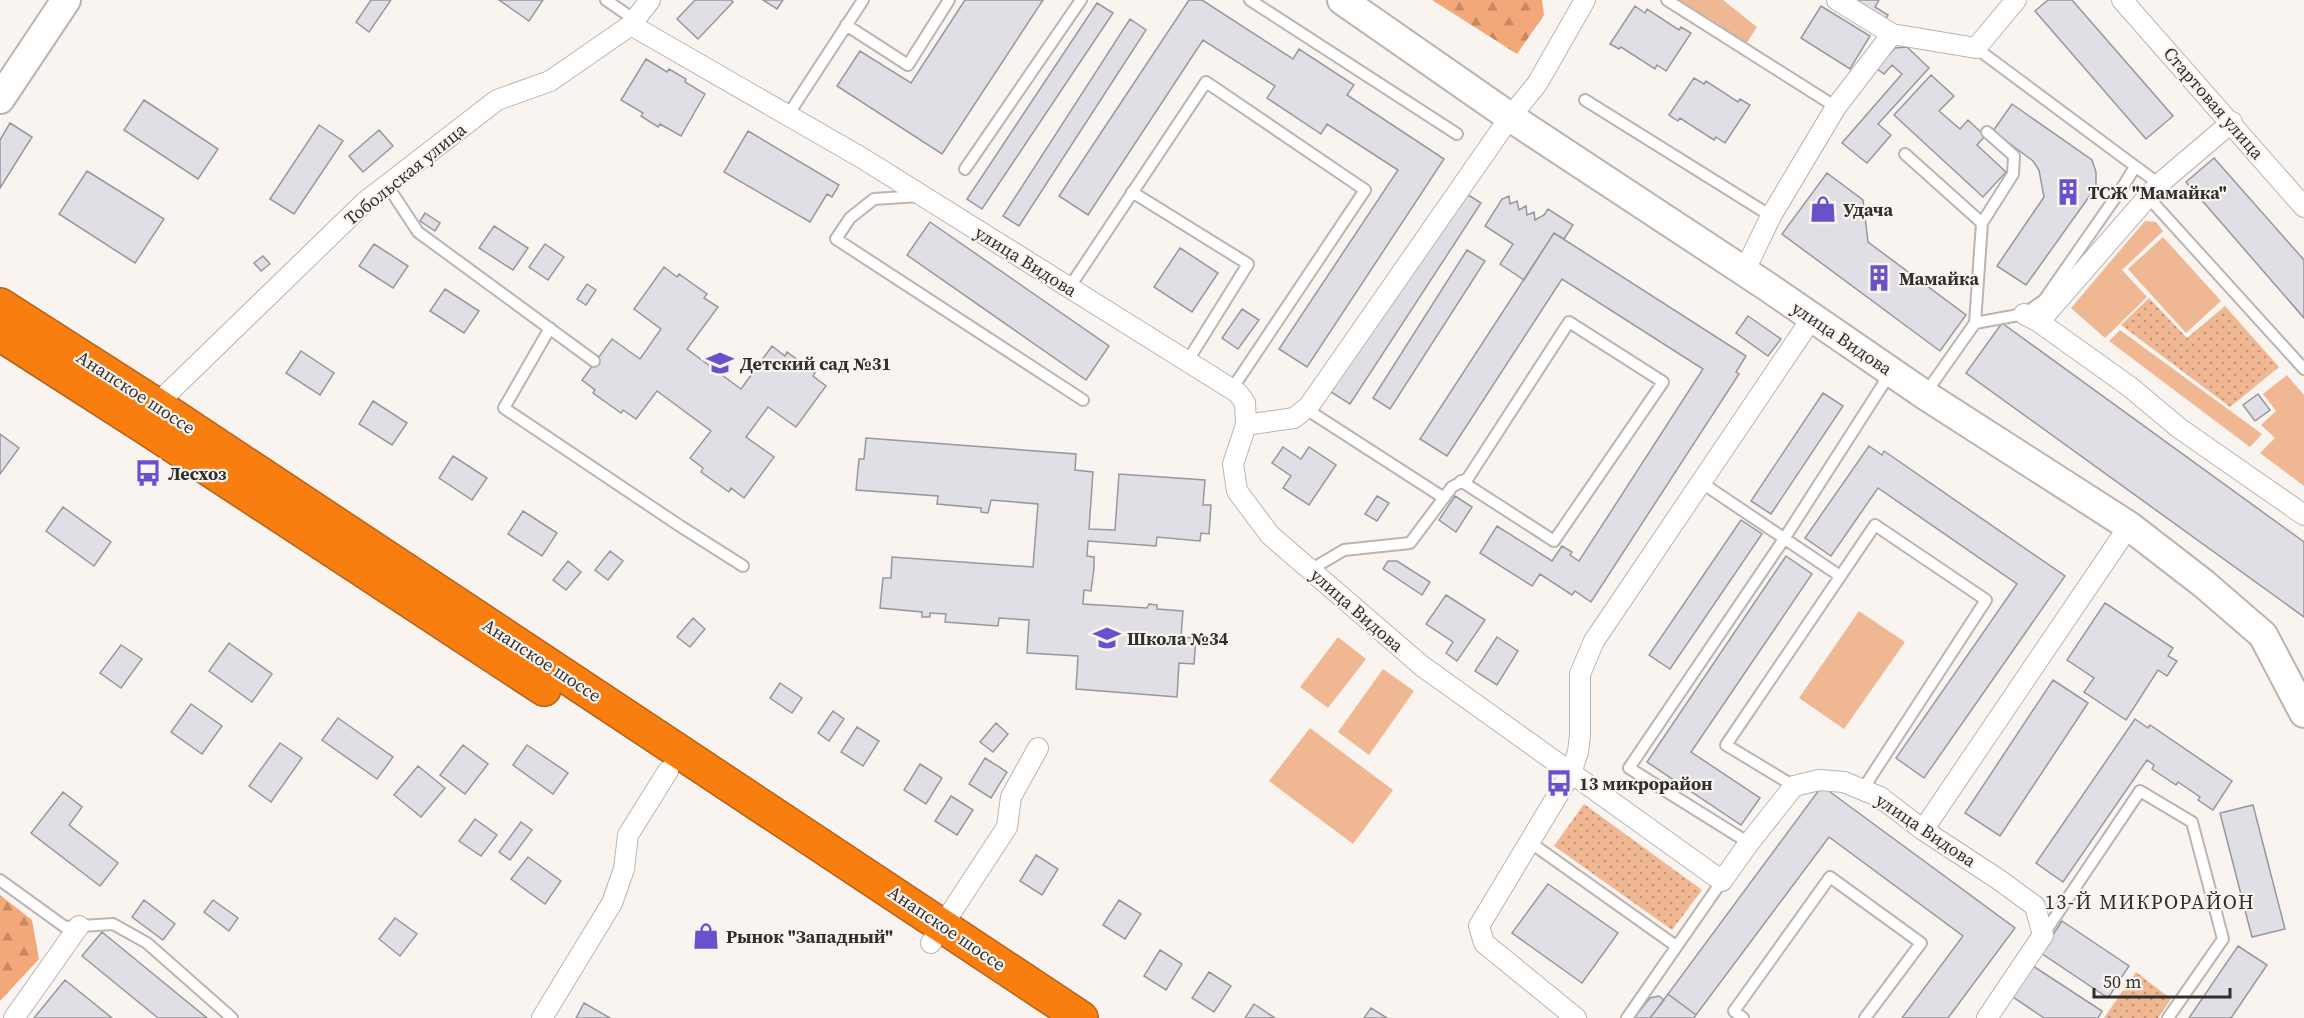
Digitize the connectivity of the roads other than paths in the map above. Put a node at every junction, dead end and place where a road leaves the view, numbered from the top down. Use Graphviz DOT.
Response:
graph roads {
  1 [pos="66,0"];
  2 [pos="606,0"];
  3 [pos="650,0"];
  4 [pos="863,0"];
  5 [pos="949,0"];
  6 [pos="1080,0"];
  7 [pos="1250,0"];
  8 [pos="1342,0"];
  9 [pos="1585,0"];
  10 [pos="1667,0"];
  11 [pos="1837,0"];
  12 [pos="2016,0"];
  13 [pos="2122,0"];
  14 [pos="633,22"];
  15 [pos="846,26"];
  16 [pos="1892,34"];
  17 [pos="1976,48"];
  18 [pos="0,99"];
  19 [pos="1585,100"];
  20 [pos="1836,107"];
  21 [pos="788,115"];
  22 [pos="1510,117"];
  23 [pos="2232,122"];
  24 [pos="1987,132"];
  25 [pos="1457,134"];
  26 [pos="1905,154"];
  27 [pos="2135,167"];
  28 [pos="965,169"];
  29 [pos="387,185"];
  30 [pos="2154,190"];
  31 [pos="1132,192"];
  32 [pos="922,196"];
  33 [pos="2304,207"];
  34 [pos="1772,216"];
  35 [pos="1982,223"];
  36 [pos="1744,272"];
  37 [pos="1069,288"];
  38 [pos="0,304"];
  39 [pos="1812,318"];
  40 [pos="2031,318"];
  41 [pos="1975,323"];
  42 [pos="550,328"];
  43 [pos="0,334"];
  44 [pos="594,361"];
  45 [pos="1187,362"];
  46 [pos="2304,369"];
  47 [pos="1892,372"];
  48 [pos="1232,389"];
  49 [pos="1925,395"];
  50 [pos="1083,400"];
  51 [pos="158,406"];
  52 [pos="1306,409"];
  53 [pos="1246,425"];
  54 [pos="1461,481"];
  55 [pos="1702,483"];
  56 [pos="1444,498"];
  57 [pos="2304,515"];
  58 [pos="2129,526"];
  59 [pos="1784,539"];
  60 [pos="743,566"];
  61 [pos="1310,570"];
  62 [pos="1840,576"];
  63 [pos="2304,713"];
  64 [pos="1038,748"];
  65 [pos="668,771"];
  66 [pos="1571,773"];
  67 [pos="1794,786"];
  68 [pos="1863,789"];
  69 [pos="1923,830"];
  70 [pos="1531,843"];
  71 [pos="1749,843"];
  72 [pos="0,880"];
  73 [pos="1722,880"];
  74 [pos="80,926"];
  75 [pos="936,934"];
  76 [pos="2043,935"];
  77 [pos="1676,946"];
  78 [pos="1993,1016"];
  79 [pos="14,1018"];
  80 [pos="232,1018"];
  81 [pos="542,1018"];
  82 [pos="1045,1018"];
  83 [pos="1081,1018"];
  84 [pos="1576,1018"];
  85 [pos="1627,1018"];
  86 [pos="1743,1018"];
  87 [pos="1865,1018"];
  88 [pos="2168,1018"];
  1 -- 18 [label="street"];
  2 -- 14 [label="lane"];
  3 -- 14 [label="street, Тобольская улица"];
  4 -- 15 [label="lane"];
  5 -- 15 [label="lane"];
  6 -- 28 [label="lane"];
  7 -- 25 [label="lane"];
  8 -- 22 [label="street, улица Видова"];
  9 -- 22 [label="street"];
  10 -- 20 [label="lane"];
  11 -- 16 [label="street"];
  12 -- 17 [label="street"];
  13 -- 23 [label="street, Стартовая улица"];
  14 -- 21 [label="street, улица Видова"];
  14 -- 29 [label="street, Тобольская улица"];
  15 -- 21 [label="lane"];
  16 -- 17 [label="street"];
  16 -- 20 [label="street"];
  17 -- 27 [label="lane"];
  19 -- 34 [label="lane"];
  20 -- 34 [label="street"];
  21 -- 32 [label="street, улица Видова"];
  22 -- 36 [label="street, улица Видова"];
  22 -- 52 [label="street"];
  23 -- 30 [label="street"];
  23 -- 33 [label="street, Стартовая улица"];
  24 -- 35 [label="lane"];
  26 -- 35 [label="lane"];
  27 -- 30 [label="lane"];
  27 -- 40 [label="lane"];
  29 -- 42 [label="lane"];
  29 -- 51 [label="street, Тобольская улица"];
  30 -- 40 [label="street"];
  30 -- 46 [label="lane"];
  31 -- 37 [label="lane"];
  31 -- 45 [label="lane"];
  31 -- 48 [label="lane"];
  32 -- 37 [label="street, улица Видова"];
  32 -- 50 [label="lane"];
  34 -- 36 [label="street"];
  35 -- 41 [label="lane"];
  36 -- 39 [label="street, улица Видова"];
  37 -- 45 [label="street, улица Видова"];
  38 -- 51 [label="highway, Анапское шоссе"];
  39 -- 47 [label="street, улица Видова"];
  39 -- 55 [label="street"];
  40 -- 41 [label="lane"];
  40 -- 57 [label="street"];
  41 -- 49 [label="lane"];
  42 -- 44 [label="lane"];
  42 -- 60 [label="lane"];
  43 -- 65 [label="highway, Анапское шоссе"];
  45 -- 48 [label="street, улица Видова"];
  47 -- 49 [label="street, улица Видова"];
  47 -- 59 [label="lane"];
  48 -- 53 [label="street, улица Видова"];
  49 -- 58 [label="street, улица Видова"];
  51 -- 75 [label="highway, Анапское шоссе"];
  52 -- 53 [label="street"];
  52 -- 56 [label="lane"];
  53 -- 61 [label="street, улица Видова"];
  54 -- 54 [label="lane"];
  54 -- 56 [label="lane"];
  55 -- 59 [label="lane"];
  55 -- 66 [label="street"];
  56 -- 61 [label="lane"];
  58 -- 63 [label="street, улица Видова"];
  58 -- 69 [label="street"];
  59 -- 62 [label="lane"];
  59 -- 71 [label="lane"];
  61 -- 66 [label="street, улица Видова"];
  62 -- 67 [label="lane"];
  62 -- 68 [label="lane"];
  64 -- 75 [label="street"];
  65 -- 75 [label="highway, Анапское шоссе"];
  65 -- 81 [label="street"];
  66 -- 70 [label="street"];
  66 -- 73 [label="street, улица Видова"];
  67 -- 68 [label="street, улица Видова"];
  67 -- 71 [label="street"];
  68 -- 69 [label="street, улица Видова"];
  69 -- 76 [label="street, улица Видова"];
  70 -- 77 [label="lane"];
  70 -- 84 [label="street"];
  71 -- 73 [label="street"];
  72 -- 74 [label="lane"];
  73 -- 77 [label="lane"];
  74 -- 79 [label="street"];
  74 -- 80 [label="lane"];
  75 -- 82 [label="highway"];
  75 -- 83 [label="highway, Анапское шоссе"];
  76 -- 78 [label="street"];
  76 -- 88 [label="lane"];
  77 -- 85 [label="lane"];
  86 -- 87 [label="lane"];
}
